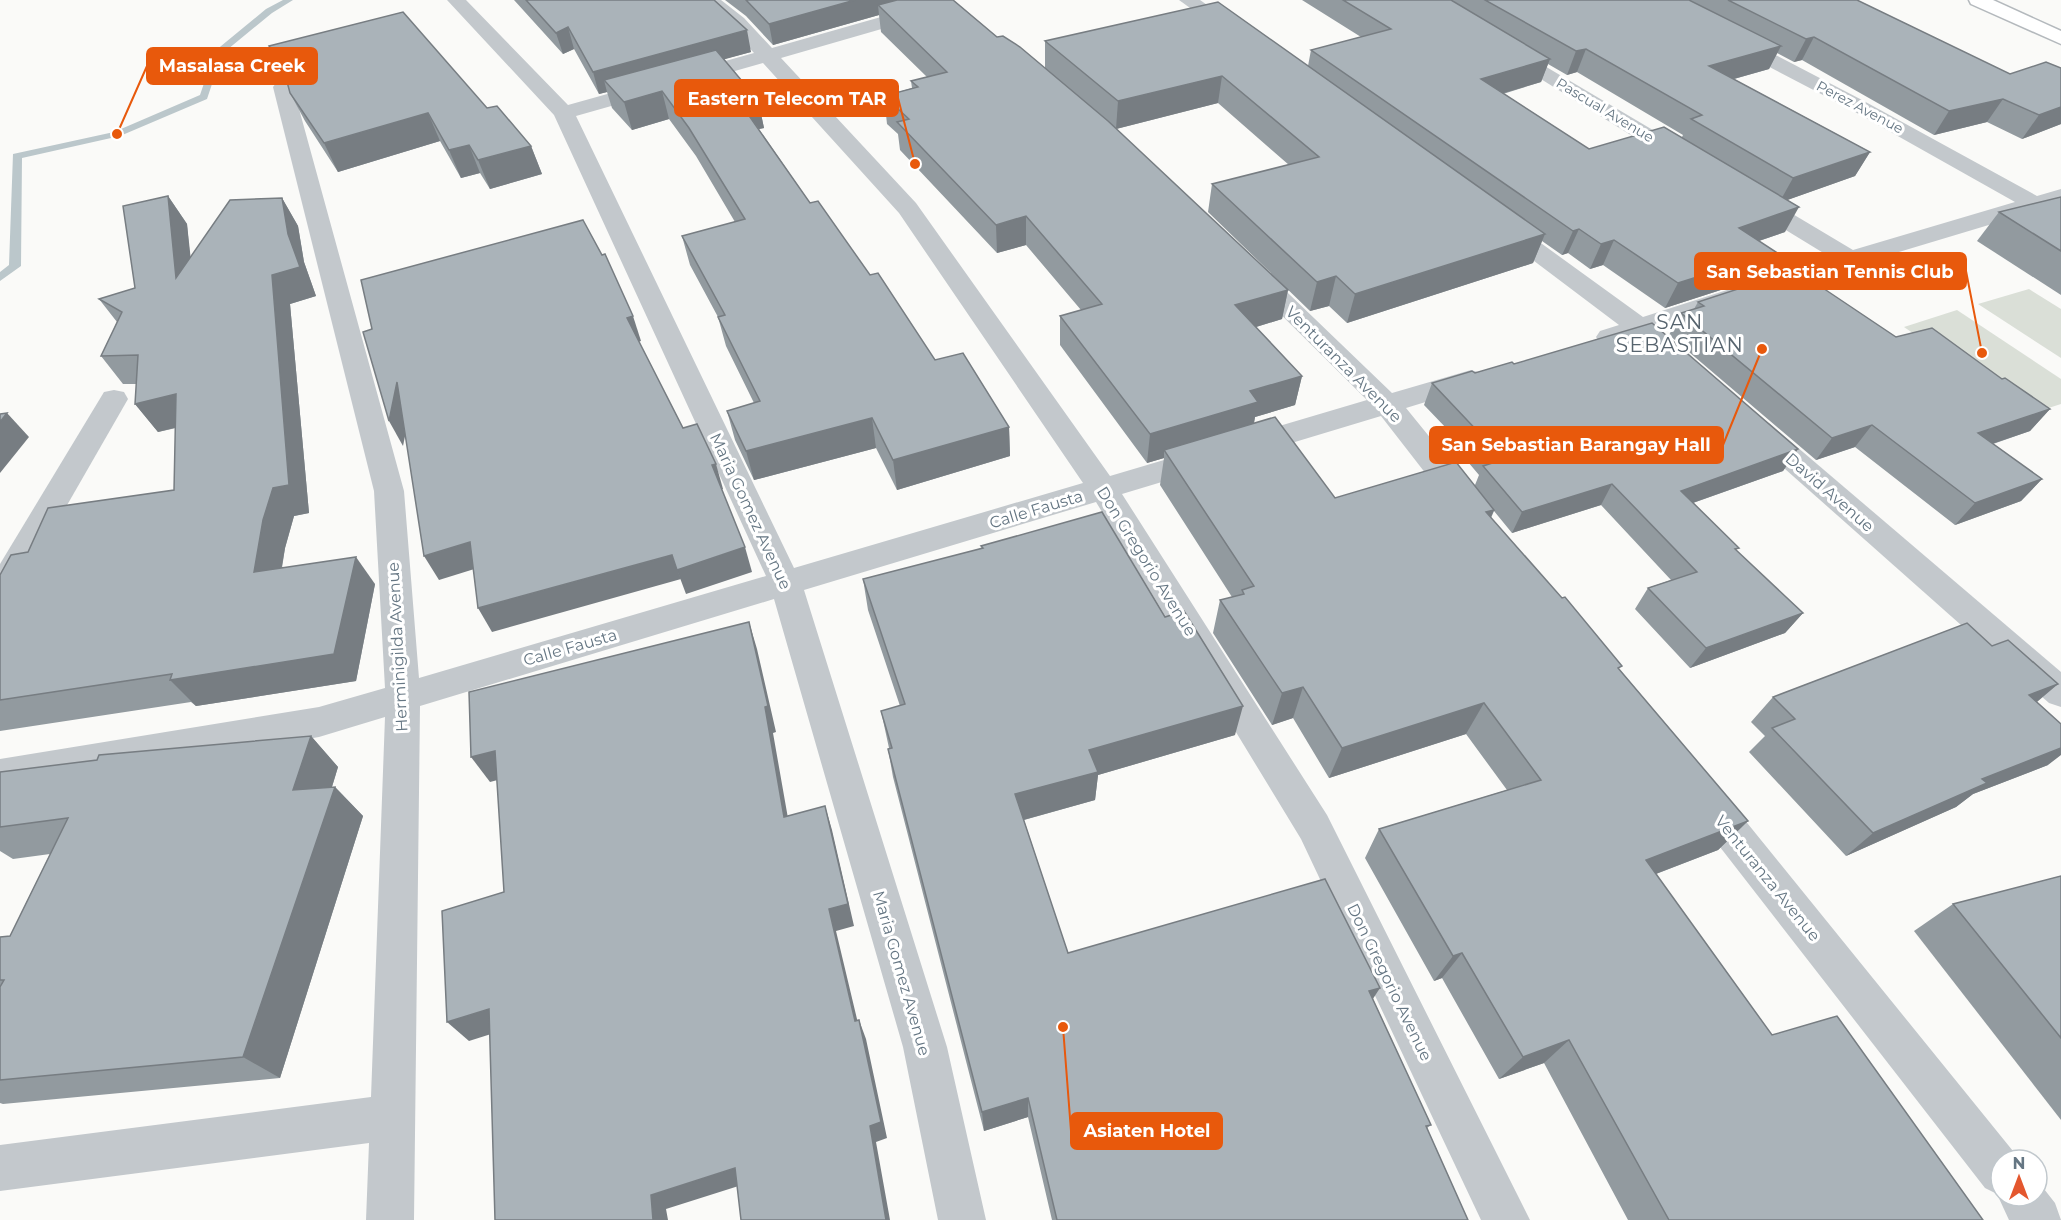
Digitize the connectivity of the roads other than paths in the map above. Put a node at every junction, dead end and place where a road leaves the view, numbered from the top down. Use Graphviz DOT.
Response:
graph roads {
  1 [pos="456,0"];
  2 [pos="709,0"];
  3 [pos="1188,0"];
  4 [pos="1656,0"];
  5 [pos="1978,0"];
  6 [pos="942,6"];
  7 [pos="2061,38"];
  8 [pos="1493,41"];
  9 [pos="1257,48"];
  10 [pos="768,55"];
  11 [pos="283,87"];
  12 [pos="564,113"];
  13 [pos="1697,166"];
  14 [pos="1737,191"];
  15 [pos="2053,206"];
  16 [pos="1478,208"];
  17 [pos="1235,255"];
  18 [pos="1850,259"];
  19 [pos="1641,327"];
  20 [pos="1586,344"];
  21 [pos="1667,350"];
  22 [pos="1497,371"];
  23 [pos="114,399"];
  24 [pos="1387,404"];
  25 [pos="1739,412"];
  26 [pos="1102,489"];
  27 [pos="1484,524"];
  28 [pos="786,584"];
  29 [pos="0,592"];
  30 [pos="2061,693"];
  31 [pos="403,697"];
  32 [pos="1684,774"];
  33 [pos="0,775"];
  34 [pos="393,1117"];
  35 [pos="1989,1157"];
  36 [pos="0,1168"];
  37 [pos="390,1220"];
  38 [pos="962,1220"];
  39 [pos="1506,1220"];
  1 -- 12 [label="street, Maria Gomez Avenue"];
  2 -- 10 [label="street, Don Gregorio Avenue"];
  3 -- 9 [label="street"];
  4 -- 15 [label="street, Perez Avenue"];
  5 -- 7 [label="highway"];
  6 -- 10 [label="street"];
  8 -- 13 [label="street, Pascual Avenue"];
  10 -- 12 [label="street"];
  10 -- 26 [label="street, Don Gregorio Avenue"];
  11 -- 31 [label="street, Herminigilda Avenue"];
  12 -- 28 [label="street, Maria Gomez Avenue"];
  14 -- 18 [label="street"];
  15 -- 18 [label="street"];
  16 -- 19 [label="street"];
  17 -- 24 [label="street, Venturanza Avenue"];
  18 -- 19 [label="street"];
  19 -- 20 [label="street"];
  19 -- 21 [label="street"];
  22 -- 24 [label="street, Calle Fausta"];
  23 -- 29 [label="street"];
  24 -- 26 [label="street, Calle Fausta"];
  24 -- 27 [label="street, Venturanza Avenue"];
  25 -- 30 [label="street, David Avenue"];
  26 -- 28 [label="street, Calle Fausta"];
  26 -- 39 [label="street, Don Gregorio Avenue"];
  28 -- 31 [label="street, Calle Fausta"];
  28 -- 38 [label="street, Maria Gomez Avenue"];
  31 -- 33 [label="street, Calle Fausta"];
  31 -- 34 [label="street, Herminigilda Avenue"];
  32 -- 35 [label="street, Venturanza Avenue"];
  34 -- 36 [label="street"];
  34 -- 37 [label="street, Herminigilda Avenue"];
}
